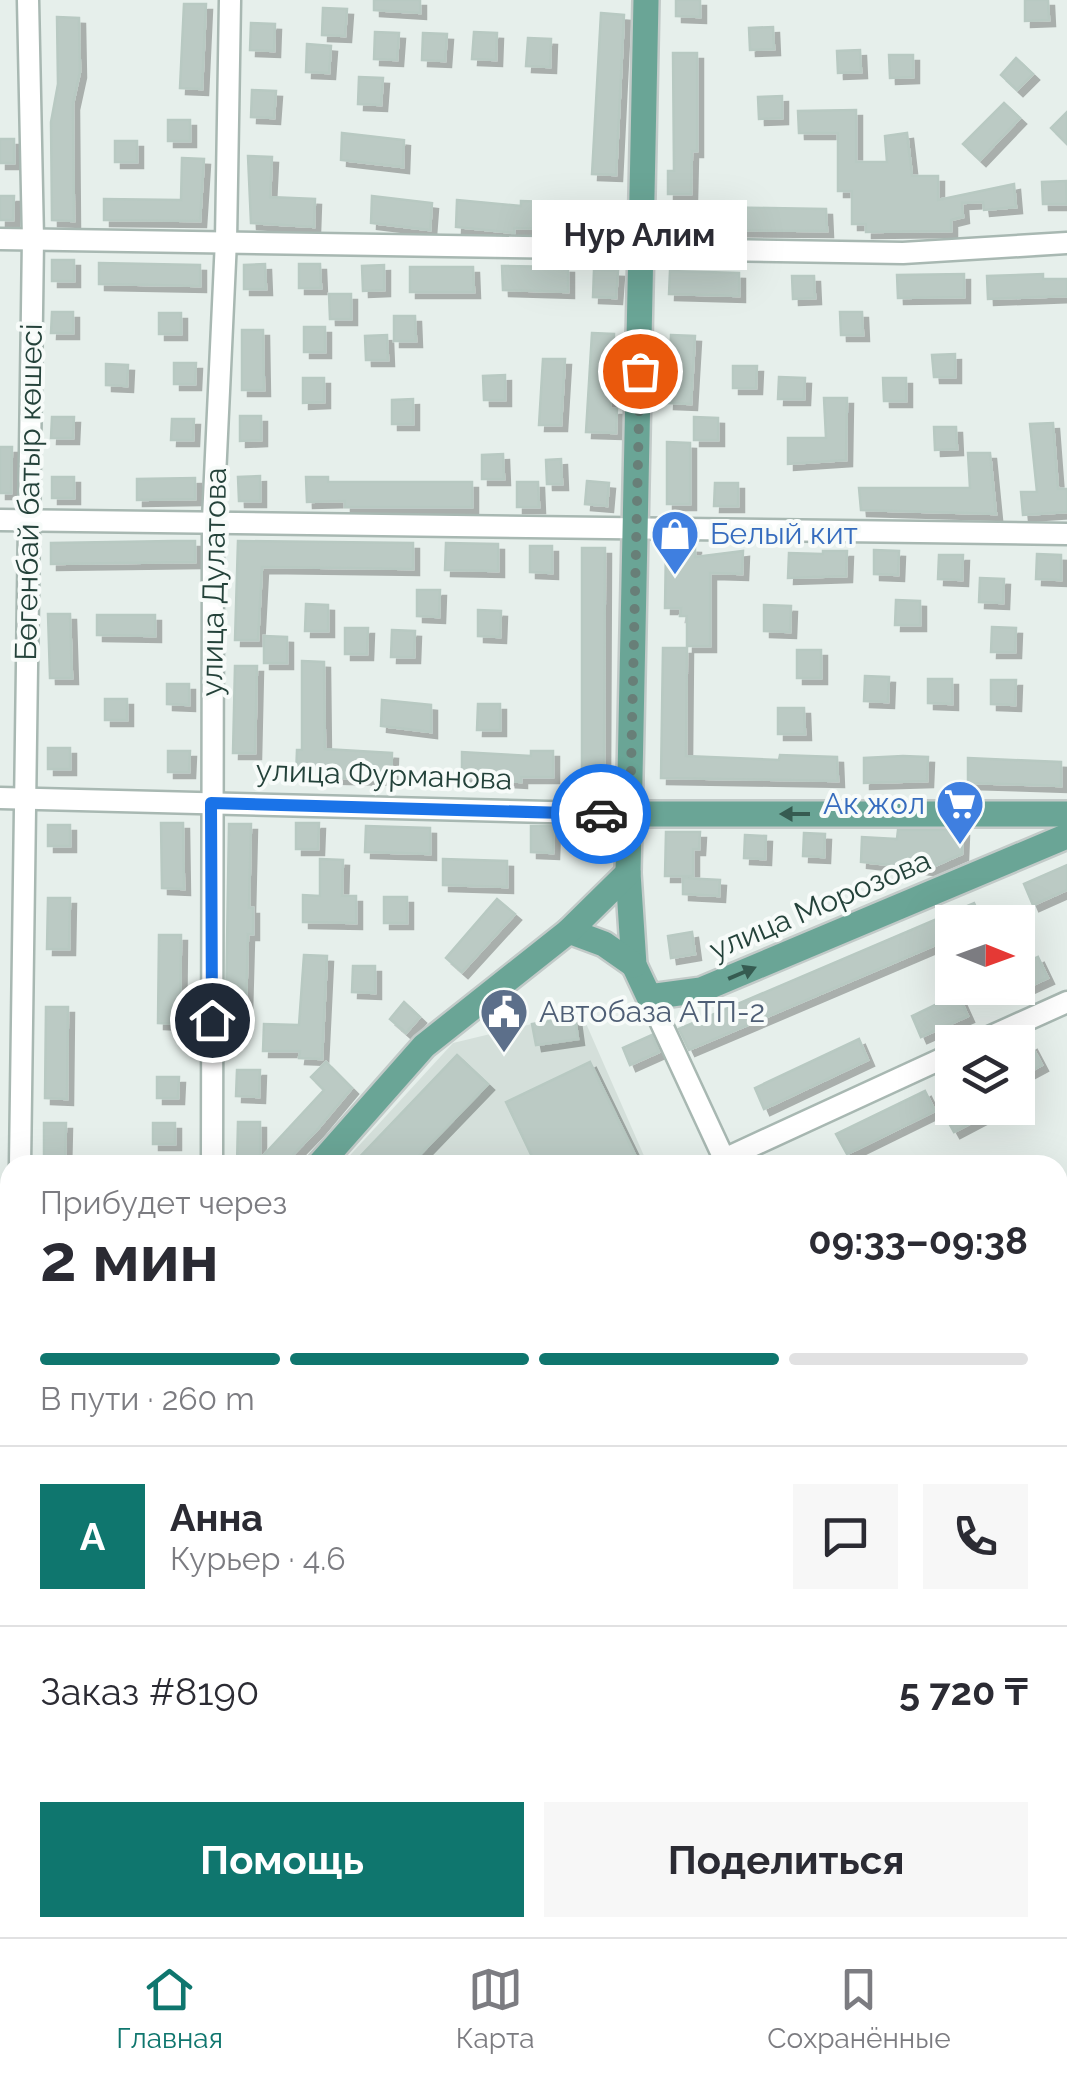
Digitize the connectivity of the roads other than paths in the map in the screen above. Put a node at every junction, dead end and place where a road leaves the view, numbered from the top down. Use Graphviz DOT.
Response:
graph roads {
  1 [pos="28,0"];
  2 [pos="230,0"];
  3 [pos="646,0"];
  4 [pos="0,239"];
  5 [pos="33,239"];
  6 [pos="226,240"];
  7 [pos="1067,242"];
  8 [pos="642,251"];
  9 [pos="0,520"];
  10 [pos="213,520"];
  11 [pos="30,521"];
  12 [pos="636,531"];
  13 [pos="1067,534"];
  14 [pos="0,798"];
  15 [pos="24,798"];
  16 [pos="211,803"];
  17 [pos="630,814"];
  18 [pos="1067,814"];
  19 [pos="1067,836"];
  20 [pos="628,873"];
  21 [pos="569,931"];
  22 [pos="634,965"];
  23 [pos="649,997"];
  24 [pos="1067,1002"];
  25 [pos="1016,1025"];
  26 [pos="935,1062"];
  27 [pos="20,1155"];
  28 [pos="212,1155"];
  29 [pos="328,1155"];
  30 [pos="723,1155"];
  31 [pos="741,1155"];
  1 -- 5 [label="street, Бөгенбай батыр көшесі"];
  2 -- 6 [label="street, улица Дулатова"];
  3 -- 8 [label="main road"];
  4 -- 5 [label="street"];
  5 -- 6 [label="street"];
  5 -- 11 [label="street, Бөгенбай батыр көшесі"];
  6 -- 8 [label="street"];
  6 -- 10 [label="street, улица Дулатова"];
  7 -- 8 [label="street"];
  8 -- 12 [label="main road"];
  9 -- 11 [label="street"];
  10 -- 11 [label="street"];
  10 -- 12 [label="street"];
  10 -- 16 [label="street, улица Дулатова"];
  11 -- 15 [label="street, Бөгенбай батыр көшесі"];
  12 -- 13 [label="street"];
  12 -- 17 [label="main road"];
  14 -- 15 [label="street, улица Фурманова"];
  15 -- 16 [label="street, улица Фурманова"];
  15 -- 27 [label="street, Бөгенбай батыр көшесі"];
  16 -- 17 [label="street, улица Фурманова"];
  16 -- 28 [label="street, улица Дулатова"];
  18 -- 17 [label="main road, улица Фурманова, one-way"];
  17 -- 20 [label="main road"];
  23 -- 19 [label="main road, улица Морозова, one-way"];
  20 -- 21 [label="main road"];
  20 -- 22 [label="main road"];
  21 -- 22 [label="main road"];
  21 -- 29 [label="main road"];
  22 -- 23 [label="main road"];
  23 -- 30 [label="street"];
  24 -- 25 [label="street"];
  26 -- 31 [label="street"];
}
